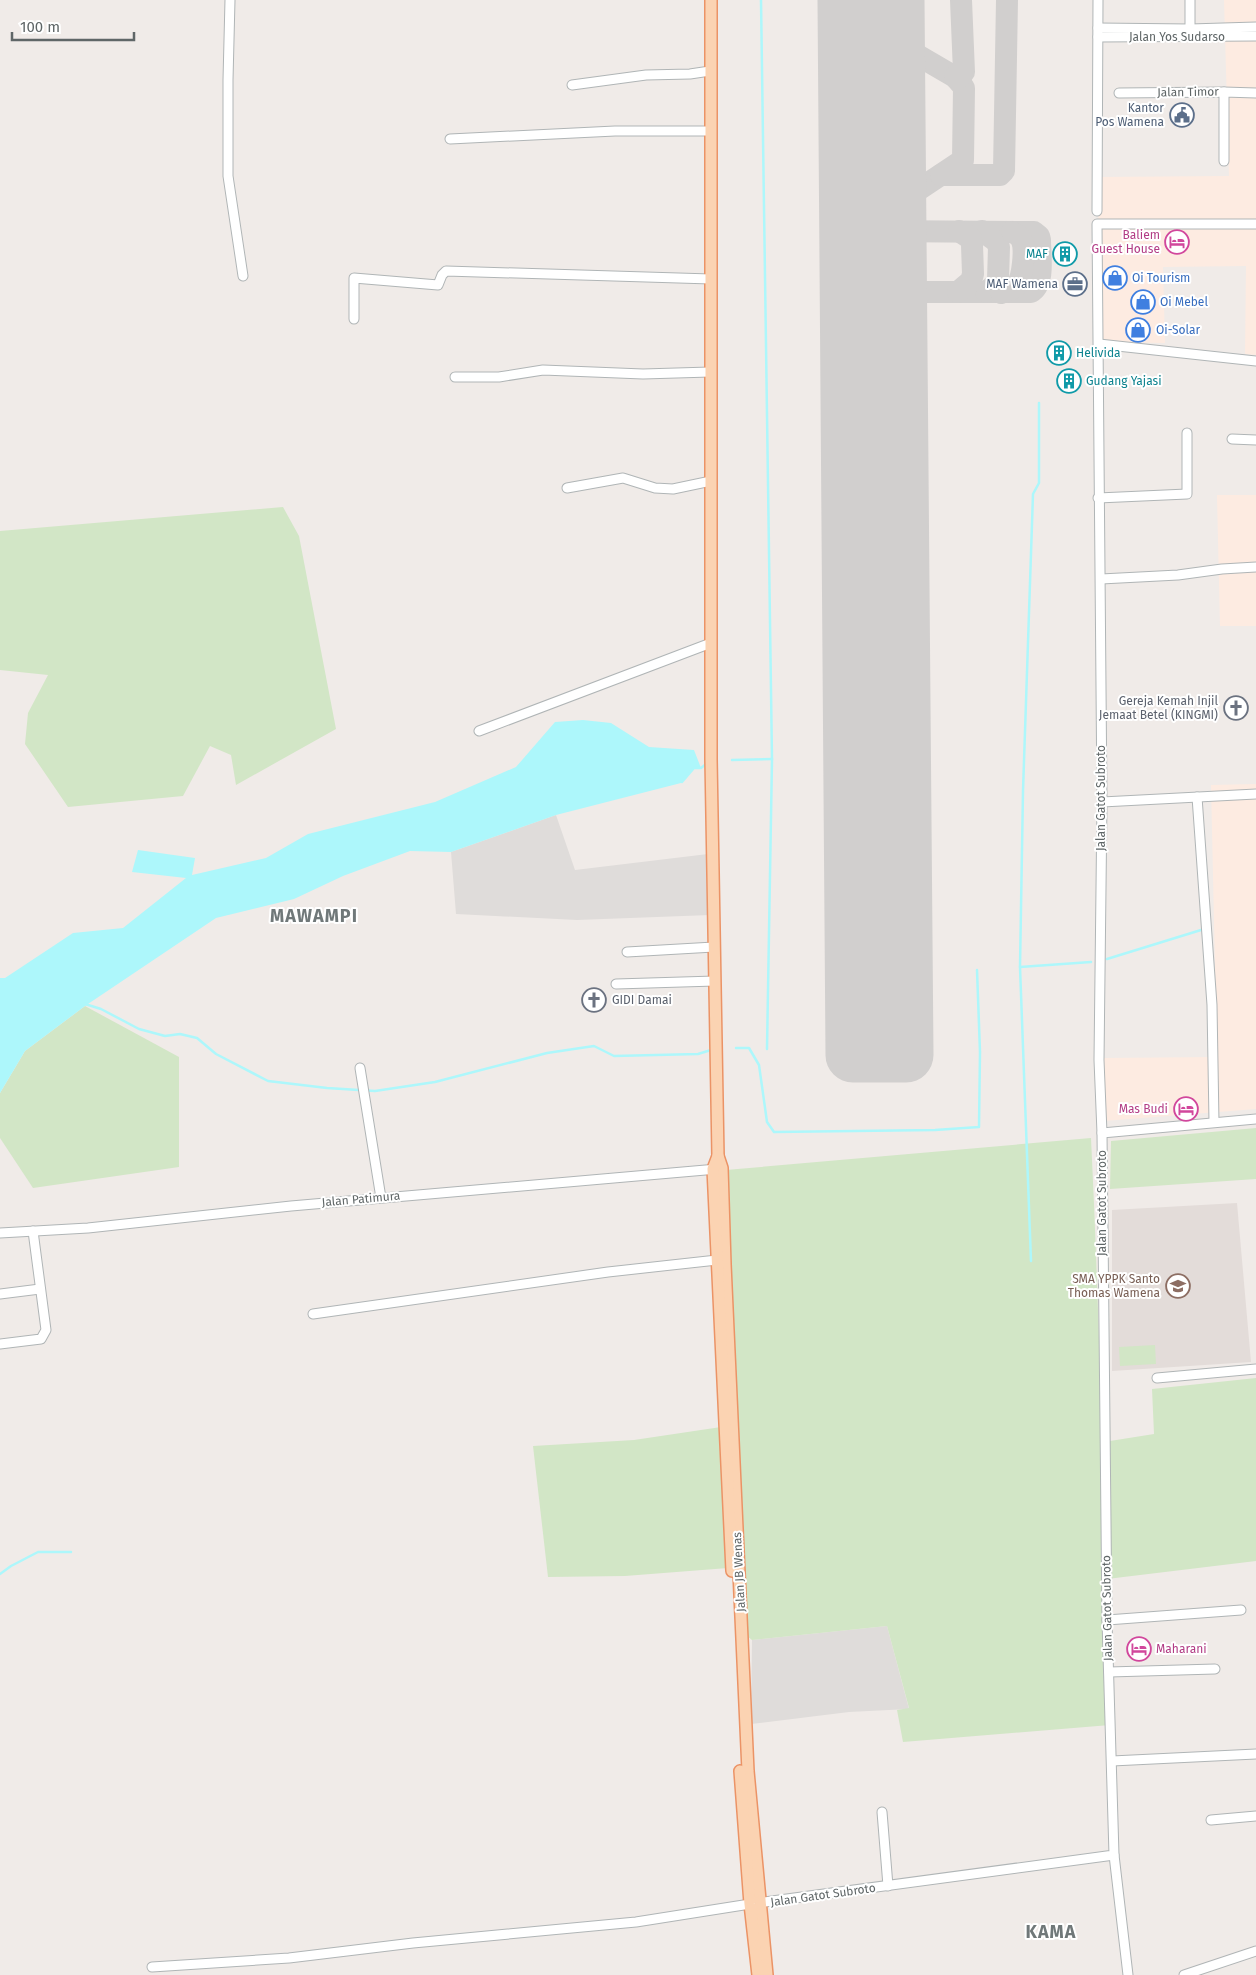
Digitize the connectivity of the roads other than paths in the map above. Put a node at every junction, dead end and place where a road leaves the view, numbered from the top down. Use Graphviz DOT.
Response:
graph roads {
  1 [pos="230,0"];
  2 [pos="711,0"];
  3 [pos="1098,0"];
  4 [pos="1190,0"];
  5 [pos="1256,27"];
  6 [pos="1190,29"];
  7 [pos="1098,32"];
  8 [pos="1256,36"];
  9 [pos="710,71"];
  10 [pos="572,85"];
  11 [pos="1224,92"];
  12 [pos="1119,93"];
  13 [pos="1256,93"];
  14 [pos="710,130"];
  15 [pos="450,138"];
  16 [pos="1224,161"];
  17 [pos="1096,211"];
  18 [pos="1256,224"];
  19 [pos="243,276"];
  20 [pos="711,279"];
  21 [pos="354,319"];
  22 [pos="1099,344"];
  23 [pos="1256,361"];
  24 [pos="710,372"];
  25 [pos="455,377"];
  26 [pos="1187,433"];
  27 [pos="1232,439"];
  28 [pos="1256,440"];
  29 [pos="711,481"];
  30 [pos="567,488"];
  31 [pos="1098,498"];
  32 [pos="1256,567"];
  33 [pos="1101,579"];
  34 [pos="710,642"];
  35 [pos="479,732"];
  36 [pos="1256,794"];
  37 [pos="1197,797"];
  38 [pos="1102,802"];
  39 [pos="714,947"];
  40 [pos="627,952"];
  41 [pos="716,981"];
  42 [pos="616,984"];
  43 [pos="360,1068"];
  44 [pos="1256,1119"];
  45 [pos="1214,1122"];
  46 [pos="1102,1133"];
  47 [pos="718,1168"];
  48 [pos="381,1198"];
  49 [pos="33,1231"];
  50 [pos="0,1233"];
  51 [pos="717,1260"];
  52 [pos="40,1289"];
  53 [pos="0,1294"];
  54 [pos="313,1314"];
  55 [pos="0,1344"];
  56 [pos="1256,1369"];
  57 [pos="1157,1378"];
  58 [pos="729,1434"];
  59 [pos="1240,1610"];
  60 [pos="1107,1620"];
  61 [pos="1215,1669"];
  62 [pos="1109,1672"];
  63 [pos="1256,1754"];
  64 [pos="1112,1761"];
  65 [pos="882,1812"];
  66 [pos="1256,1816"];
  67 [pos="1211,1820"];
  68 [pos="1114,1855"];
  69 [pos="888,1886"];
  70 [pos="755,1904"];
  71 [pos="1256,1951"];
  72 [pos="152,1967"];
  73 [pos="758,1975"];
  74 [pos="767,1975"];
  75 [pos="1128,1975"];
  76 [pos="1184,1975"];
  1 -- 19 [label="street"];
  2 -- 9 [label="main road"];
  3 -- 7 [label="street"];
  4 -- 6 [label="street"];
  5 -- 6 [label="street, Jalan Yos Sudarso"];
  6 -- 7 [label="street, Jalan Yos Sudarso"];
  7 -- 8 [label="street, Jalan Yos Sudarso"];
  7 -- 17 [label="street"];
  9 -- 10 [label="street"];
  9 -- 14 [label="main road"];
  11 -- 12 [label="street, Jalan Timor"];
  11 -- 13 [label="street, Jalan Timor"];
  11 -- 16 [label="street"];
  14 -- 15 [label="street"];
  14 -- 20 [label="main road"];
  18 -- 22 [label="street, Jalan Gatot Subroto"];
  20 -- 21 [label="street"];
  20 -- 24 [label="main road"];
  22 -- 23 [label="street"];
  22 -- 31 [label="street, Jalan Gatot Subroto"];
  24 -- 25 [label="street"];
  24 -- 29 [label="main road"];
  26 -- 31 [label="street"];
  27 -- 28 [label="street"];
  29 -- 30 [label="street"];
  29 -- 34 [label="main road"];
  31 -- 33 [label="street, Jalan Gatot Subroto"];
  32 -- 33 [label="street"];
  33 -- 38 [label="street, Jalan Gatot Subroto"];
  34 -- 35 [label="street"];
  34 -- 39 [label="main road"];
  36 -- 37 [label="street"];
  37 -- 38 [label="street"];
  37 -- 45 [label="street"];
  38 -- 46 [label="street, Jalan Gatot Subroto"];
  39 -- 40 [label="street"];
  39 -- 41 [label="main road"];
  41 -- 42 [label="street"];
  41 -- 47 [label="main road"];
  43 -- 48 [label="street"];
  44 -- 45 [label="street"];
  45 -- 46 [label="street"];
  46 -- 60 [label="street, Jalan Gatot Subroto"];
  47 -- 48 [label="street, Jalan Patimura"];
  47 -- 51 [label="main road, Jalan JB Wenas"];
  47 -- 58 [label="main road, Jalan JB Wenas"];
  48 -- 49 [label="street, Jalan Patimura"];
  49 -- 50 [label="street, Jalan Patimura"];
  49 -- 52 [label="street"];
  51 -- 54 [label="street"];
  51 -- 58 [label="main road, Jalan JB Wenas"];
  52 -- 53 [label="street"];
  52 -- 55 [label="street"];
  56 -- 57 [label="street"];
  58 -- 70 [label="main road, Jalan JB Wenas"];
  59 -- 60 [label="street"];
  60 -- 62 [label="street, Jalan Gatot Subroto"];
  61 -- 62 [label="street"];
  62 -- 64 [label="street, Jalan Gatot Subroto"];
  63 -- 64 [label="street"];
  64 -- 68 [label="street, Jalan Gatot Subroto"];
  65 -- 69 [label="street"];
  66 -- 67 [label="street"];
  68 -- 69 [label="street, Jalan Gatot Subroto"];
  68 -- 75 [label="street"];
  69 -- 70 [label="street, Jalan Gatot Subroto"];
  70 -- 72 [label="street, Jalan Gatot Subroto"];
  70 -- 73 [label="main road, Jalan JB Wenas"];
  70 -- 74 [label="main road, Jalan JB Wenas"];
  71 -- 76 [label="street"];
}
